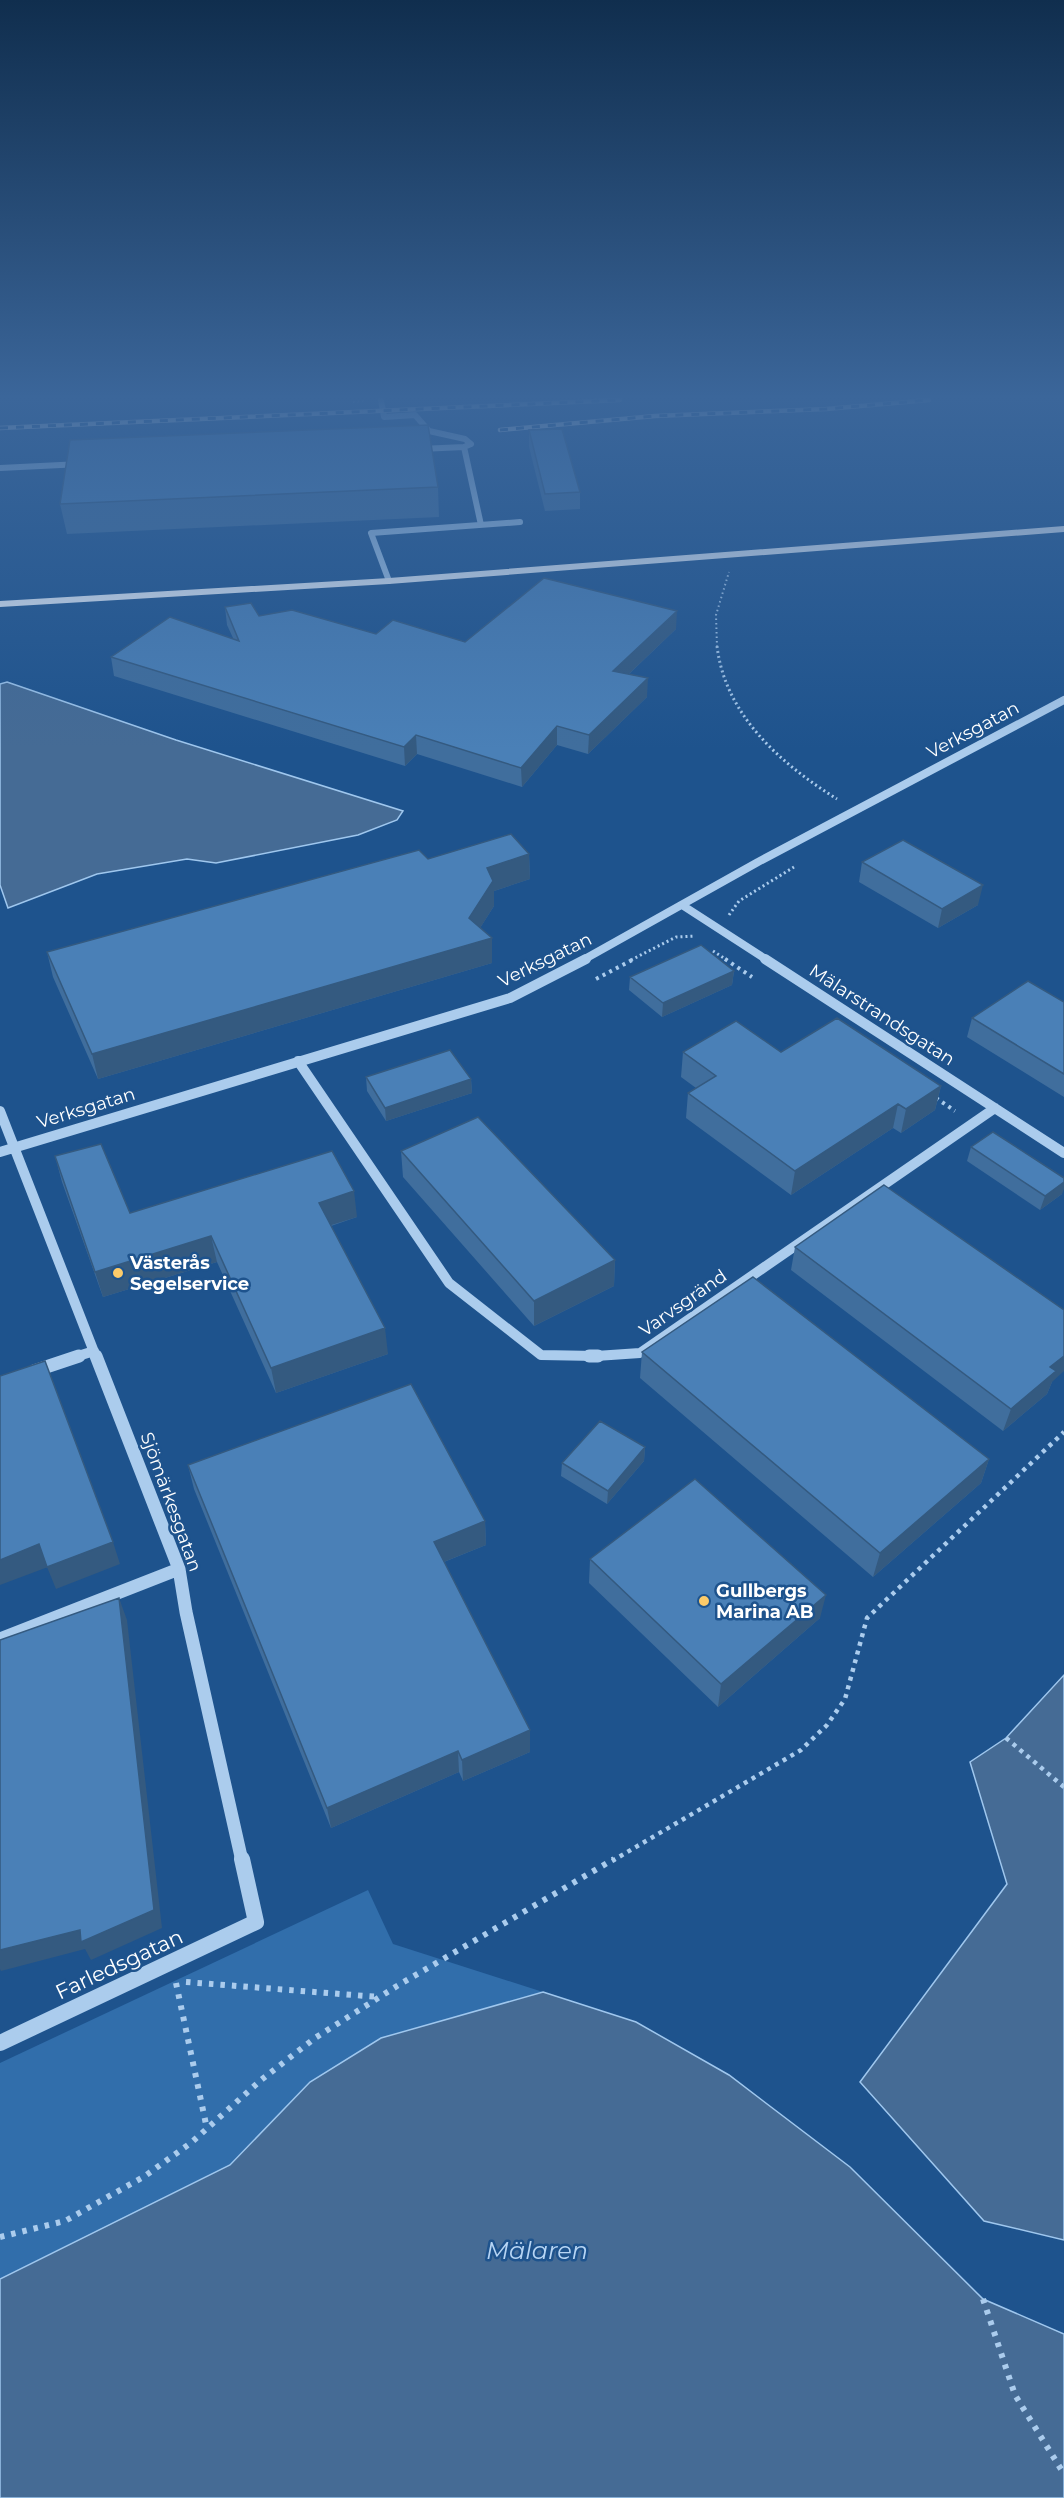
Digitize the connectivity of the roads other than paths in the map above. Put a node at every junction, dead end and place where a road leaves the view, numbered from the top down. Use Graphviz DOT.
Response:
graph roads {
  1 [pos="479,517"];
  2 [pos="520,522"];
  3 [pos="481,525"];
  4 [pos="1064,529"];
  5 [pos="389,581"];
  6 [pos="0,604"];
  7 [pos="1064,700"];
  8 [pos="682,905"];
  9 [pos="298,1061"];
  10 [pos="995,1108"];
  11 [pos="0,1111"];
  12 [pos="14,1147"];
  13 [pos="0,1152"];
  14 [pos="1064,1153"];
  15 [pos="94,1351"];
  16 [pos="21,1376"];
  17 [pos="179,1569"];
  18 [pos="0,1639"];
  19 [pos="256,1922"];
  20 [pos="0,2043"];
  1 -- 3 [label="street"];
  2 -- 3 [label="street"];
  3 -- 5 [label="street"];
  4 -- 5 [label="main road"];
  5 -- 6 [label="main road"];
  7 -- 8 [label="street, Verksgatan"];
  8 -- 9 [label="street, Verksgatan"];
  8 -- 10 [label="street, Mälarstrandsgatan"];
  9 -- 10 [label="street, Varvsgränd"];
  9 -- 12 [label="street, Verksgatan"];
  10 -- 14 [label="street, Mälarstrandsgatan"];
  11 -- 12 [label="street, Sjömärkesgatan"];
  12 -- 13 [label="street, Verksgatan"];
  12 -- 15 [label="street, Sjömärkesgatan"];
  15 -- 16 [label="street"];
  15 -- 17 [label="street, Sjömärkesgatan"];
  17 -- 18 [label="street"];
  17 -- 19 [label="street, Sjömärkesgatan"];
  19 -- 20 [label="street, Farledsgatan"];
}
